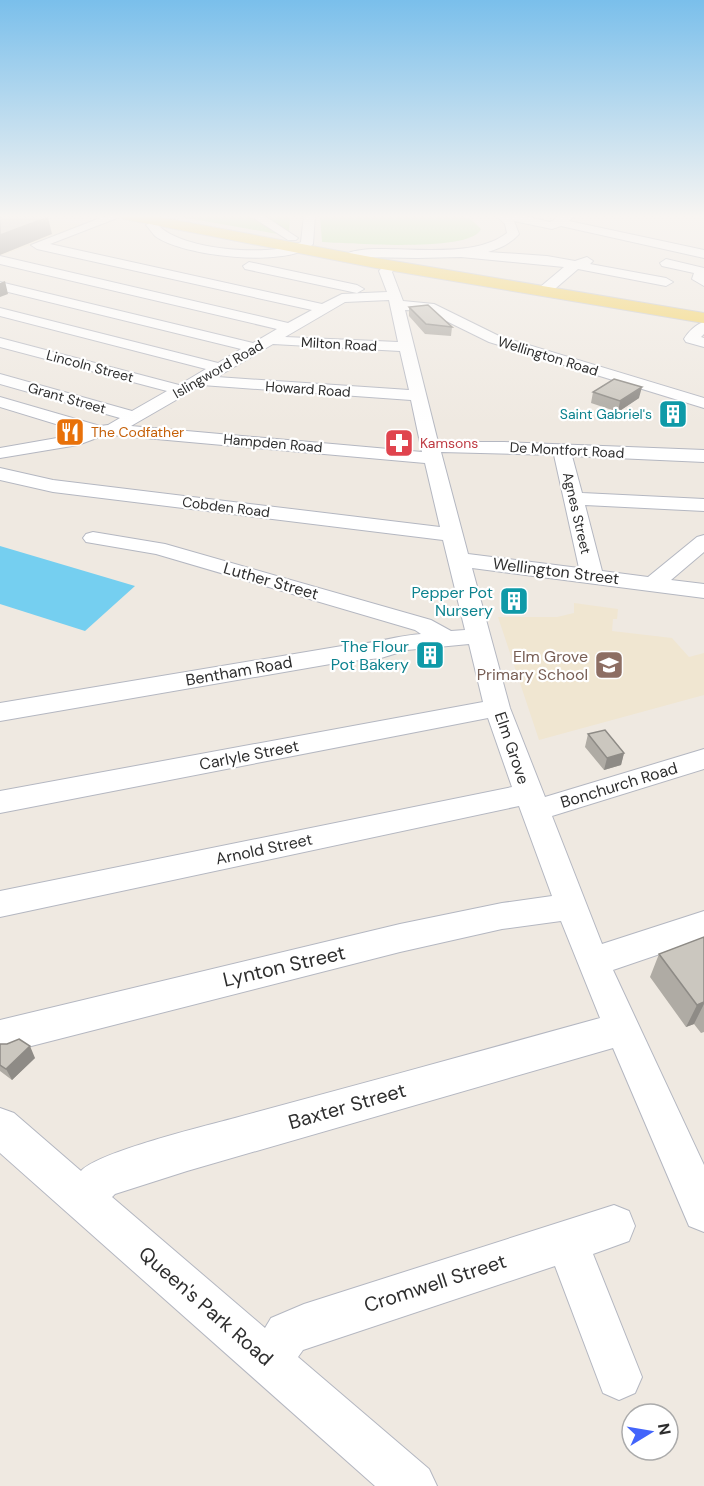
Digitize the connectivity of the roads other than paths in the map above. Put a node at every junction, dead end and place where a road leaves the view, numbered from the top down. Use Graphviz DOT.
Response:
graph roads {
  1 [pos="107,284"];
  2 [pos="216,284"];
  3 [pos="328,284"];
  4 [pos="366,284"];
  5 [pos="390,284"];
  6 [pos="507,284"];
  7 [pos="552,284"];
  8 [pos="0,286"];
  9 [pos="544,291"];
  10 [pos="357,292"];
  11 [pos="395,301"];
  12 [pos="323,308"];
  13 [pos="0,312"];
  14 [pos="704,320"];
  15 [pos="290,328"];
  16 [pos="74,331"];
  17 [pos="270,339"];
  18 [pos="697,341"];
  19 [pos="0,342"];
  20 [pos="407,346"];
  21 [pos="254,348"];
  22 [pos="31,350"];
  23 [pos="9,360"];
  24 [pos="220,368"];
  25 [pos="0,379"];
  26 [pos="198,380"];
  27 [pos="181,390"];
  28 [pos="419,396"];
  29 [pos="0,402"];
  30 [pos="704,403"];
  31 [pos="134,417"];
  32 [pos="106,430"];
  33 [pos="78,440"];
  34 [pos="562,450"];
  35 [pos="1,451"];
  36 [pos="432,452"];
  37 [pos="704,456"];
  38 [pos="64,457"];
  39 [pos="0,474"];
  40 [pos="574,499"];
  41 [pos="704,505"];
  42 [pos="93,538"];
  43 [pos="704,541"];
  44 [pos="455,548"];
  45 [pos="592,575"];
  46 [pos="654,584"];
  47 [pos="704,591"];
  48 [pos="478,636"];
  49 [pos="445,638"];
  50 [pos="497,708"];
  51 [pos="0,712"];
  52 [pos="704,759"];
  53 [pos="531,801"];
  54 [pos="0,802"];
  55 [pos="0,904"];
  56 [pos="570,906"];
  57 [pos="704,925"];
  58 [pos="592,961"];
  59 [pos="621,1029"];
  60 [pos="0,1037"];
  61 [pos="0,1127"];
  62 [pos="695,1166"];
  63 [pos="83,1200"];
  64 [pos="704,1211"];
  65 [pos="614,1226"];
  66 [pos="567,1240"];
  67 [pos="269,1361"];
  68 [pos="619,1377"];
  69 [pos="412,1486"];
  1 -- 15 [label="street"];
  2 -- 12 [label="street"];
  3 -- 10 [label="street"];
  4 -- 10 [label="street, Islingword Road"];
  5 -- 11 [label="street, Elm Grove"];
  6 -- 9 [label="main road"];
  7 -- 9 [label="street"];
  8 -- 21 [label="street"];
  9 -- 14 [label="main road"];
  10 -- 11 [label="street, Islingword Road"];
  10 -- 12 [label="street, Islingword Road"];
  11 -- 20 [label="street, Elm Grove"];
  11 -- 30 [label="street, Wellington Road"];
  12 -- 15 [label="street, Islingword Road"];
  13 -- 16 [label="street"];
  14 -- 18 [label="street"];
  15 -- 17 [label="street, Islingword Road"];
  16 -- 22 [label="street"];
  16 -- 24 [label="street"];
  17 -- 20 [label="street, Milton Road"];
  17 -- 21 [label="street, Islingword Road"];
  19 -- 22 [label="street, Lincoln Street"];
  20 -- 28 [label="street, Elm Grove"];
  21 -- 24 [label="street, Islingword Road"];
  22 -- 23 [label="street"];
  22 -- 27 [label="street, Lincoln Street"];
  24 -- 26 [label="street, Islingword Road"];
  25 -- 31 [label="street, Grant Street"];
  26 -- 27 [label="street, Islingword Road"];
  26 -- 28 [label="street, Howard Road"];
  27 -- 31 [label="street, Islingword Road"];
  28 -- 36 [label="street, Elm Grove"];
  29 -- 32 [label="street, Hampden Road"];
  31 -- 32 [label="street, Islingword Road"];
  32 -- 33 [label="street, Islingword Road"];
  32 -- 36 [label="street, Hampden Road"];
  33 -- 35 [label="street, Islingword Road"];
  33 -- 38 [label="street, Islingword Road"];
  34 -- 36 [label="street, De Montfort Road"];
  34 -- 37 [label="street, De Montfort Road"];
  34 -- 40 [label="street, Agnes Street"];
  36 -- 44 [label="street, Elm Grove"];
  39 -- 44 [label="street, Cobden Road"];
  40 -- 41 [label="street"];
  40 -- 45 [label="street, Agnes Street"];
  42 -- 49 [label="street, Luther Street"];
  43 -- 46 [label="street"];
  44 -- 45 [label="street, Wellington Street"];
  44 -- 48 [label="street, Elm Grove"];
  45 -- 46 [label="street, Wellington Street"];
  46 -- 47 [label="street, Wellington Street"];
  48 -- 49 [label="street, Bentham Road"];
  48 -- 50 [label="street, Elm Grove"];
  49 -- 51 [label="street, Bentham Road"];
  50 -- 53 [label="street, Elm Grove"];
  50 -- 54 [label="street, Carlyle Street"];
  52 -- 53 [label="street, Bonchurch Road"];
  53 -- 55 [label="street, Arnold Street"];
  53 -- 56 [label="street, Elm Grove"];
  56 -- 58 [label="street, Elm Grove"];
  56 -- 60 [label="street, Lynton Street"];
  57 -- 58 [label="street"];
  58 -- 59 [label="street, Elm Grove"];
  59 -- 62 [label="street, Elm Grove"];
  59 -- 63 [label="street, Baxter Street"];
  61 -- 63 [label="street, Queen's Park Road"];
  62 -- 64 [label="street, Elm Grove"];
  63 -- 67 [label="street, Queen's Park Road"];
  65 -- 66 [label="street, Cromwell Street"];
  66 -- 67 [label="street, Cromwell Street"];
  66 -- 68 [label="street"];
  67 -- 69 [label="street, Queen's Park Road"];
}
